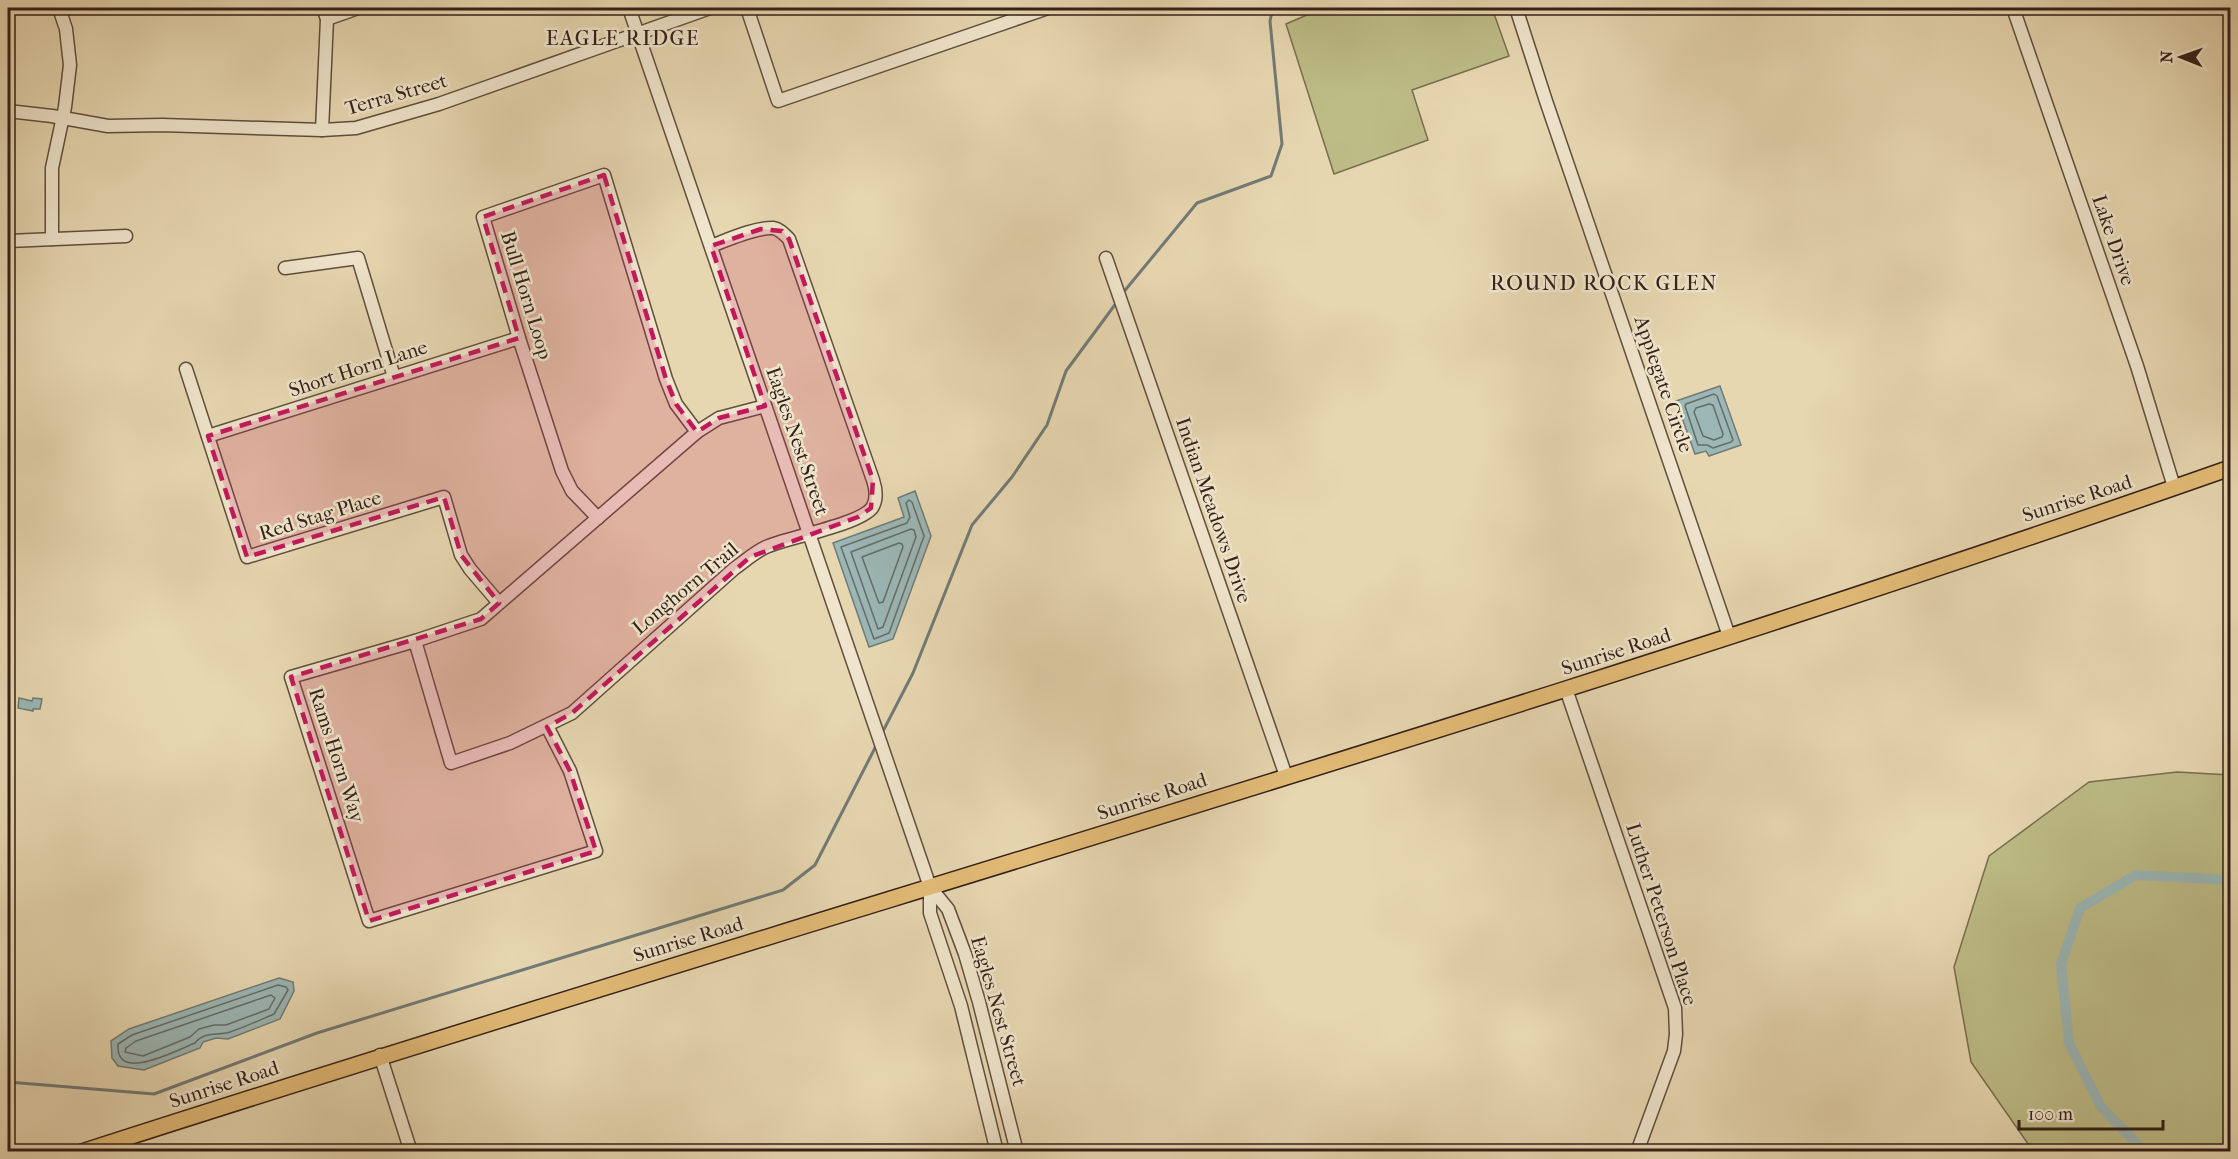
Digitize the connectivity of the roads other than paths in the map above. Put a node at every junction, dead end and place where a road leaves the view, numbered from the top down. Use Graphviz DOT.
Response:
graph roads {
  1 [pos="59,8"];
  2 [pos="358,8"];
  3 [pos="629,8"];
  4 [pos="710,8"];
  5 [pos="747,8"];
  6 [pos="1048,8"];
  7 [pos="1516,8"];
  8 [pos="2013,8"];
  9 [pos="325,13"];
  10 [pos="639,34"];
  11 [pos="8,111"];
  12 [pos="63,117"];
  13 [pos="322,130"];
  14 [pos="126,236"];
  15 [pos="52,239"];
  16 [pos="8,241"];
  17 [pos="711,246"];
  18 [pos="1106,258"];
  19 [pos="285,268"];
  20 [pos="519,338"];
  21 [pos="186,369"];
  22 [pos="394,377"];
  23 [pos="765,406"];
  24 [pos="697,432"];
  25 [pos="208,436"];
  26 [pos="2230,468"];
  27 [pos="2174,487"];
  28 [pos="598,518"];
  29 [pos="810,533"];
  30 [pos="499,603"];
  31 [pos="1729,636"];
  32 [pos="415,641"];
  33 [pos="1566,689"];
  34 [pos="547,726"];
  35 [pos="1286,776"];
  36 [pos="930,887"];
  37 [pos="380,1055"];
  38 [pos="82,1152"];
  39 [pos="411,1152"];
  40 [pos="997,1152"];
  41 [pos="1017,1152"];
  42 [pos="1638,1152"];
  1 -- 12 [label="street"];
  2 -- 9 [label="street"];
  3 -- 10 [label="street, Eagles Nest Street"];
  4 -- 10 [label="street, Terra Street"];
  5 -- 6 [label="street"];
  7 -- 31 [label="street, Applegate Circle"];
  8 -- 27 [label="street, Lake Drive"];
  9 -- 13 [label="street"];
  10 -- 13 [label="street, Terra Street"];
  10 -- 17 [label="street, Eagles Nest Street"];
  11 -- 12 [label="street, Terra Street"];
  12 -- 13 [label="street, Terra Street"];
  12 -- 15 [label="street"];
  14 -- 15 [label="street"];
  15 -- 16 [label="street"];
  17 -- 23 [label="street, Eagles Nest Street"];
  17 -- 29 [label="street, Longhorn Trail"];
  18 -- 35 [label="street, Indian Meadows Drive"];
  19 -- 22 [label="street"];
  20 -- 22 [label="street, Short Horn Lane"];
  20 -- 24 [label="street, Bull Horn Loop"];
  20 -- 28 [label="street, Bull Horn Loop"];
  21 -- 25 [label="street, Red Stag Place"];
  22 -- 25 [label="street, Short Horn Lane"];
  23 -- 24 [label="street, Rams Horn Way"];
  23 -- 29 [label="street, Eagles Nest Street"];
  24 -- 28 [label="street, Rams Horn Way"];
  25 -- 30 [label="street, Red Stag Place"];
  26 -- 27 [label="main road, Sunrise Road"];
  27 -- 31 [label="main road, Sunrise Road"];
  28 -- 30 [label="street, Rams Horn Way"];
  29 -- 34 [label="street, Longhorn Trail"];
  29 -- 36 [label="street, Eagles Nest Street"];
  30 -- 32 [label="street, Rams Horn Way"];
  31 -- 33 [label="main road, Sunrise Road"];
  32 -- 34 [label="street, Longhorn Trail"];
  32 -- 34 [label="street, Rams Horn Way"];
  33 -- 35 [label="main road, Sunrise Road"];
  33 -- 42 [label="street, Luther Peterson Place"];
  35 -- 36 [label="main road, Sunrise Road"];
  36 -- 37 [label="main road, Sunrise Road"];
  36 -- 40 [label="street, Eagles Nest Street"];
  36 -- 41 [label="street, Eagles Nest Street"];
  37 -- 38 [label="main road, Sunrise Road"];
  37 -- 39 [label="street"];
}
